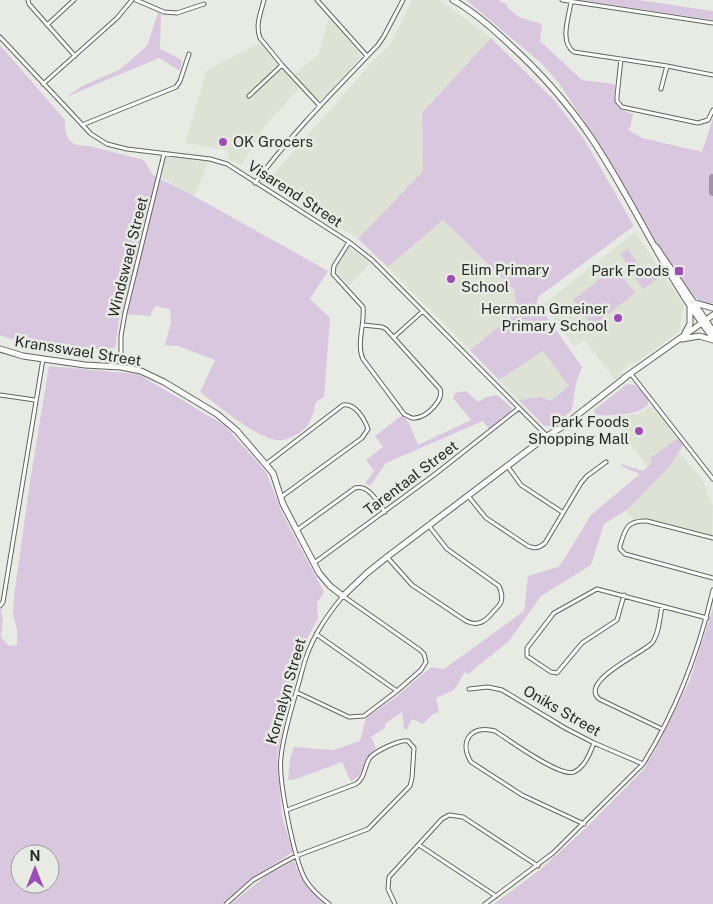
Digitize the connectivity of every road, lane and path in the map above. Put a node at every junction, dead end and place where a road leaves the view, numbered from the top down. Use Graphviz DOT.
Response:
graph roads {
  1 [pos="28,0"];
  2 [pos="74,0"];
  3 [pos="134,0"];
  4 [pos="264,0"];
  5 [pos="317,0"];
  6 [pos="403,0"];
  7 [pos="453,0"];
  8 [pos="562,0"];
  9 [pos="460,2"];
  10 [pos="571,2"];
  11 [pos="204,4"];
  12 [pos="713,23"];
  13 [pos="47,25"];
  14 [pos="0,37"];
  15 [pos="189,54"];
  16 [pos="75,56"];
  17 [pos="368,56"];
  18 [pos="621,59"];
  19 [pos="282,65"];
  20 [pos="666,66"];
  21 [pos="713,75"];
  22 [pos="43,84"];
  23 [pos="661,89"];
  24 [pos="248,96"];
  25 [pos="320,106"];
  26 [pos="713,110"];
  27 [pos="82,125"];
  28 [pos="164,154"];
  29 [pos="255,182"];
  30 [pos="349,242"];
  31 [pos="692,303"];
  32 [pos="713,308"];
  33 [pos="423,311"];
  34 [pos="713,315"];
  35 [pos="703,322"];
  36 [pos="363,325"];
  37 [pos="713,331"];
  38 [pos="394,337"];
  39 [pos="682,337"];
  40 [pos="713,339"];
  41 [pos="0,349"];
  42 [pos="43,359"];
  43 [pos="122,367"];
  44 [pos="628,375"];
  45 [pos="0,395"];
  46 [pos="35,400"];
  47 [pos="520,408"];
  48 [pos="547,436"];
  49 [pos="606,462"];
  50 [pos="266,464"];
  51 [pos="508,467"];
  52 [pos="713,479"];
  53 [pos="469,496"];
  54 [pos="281,497"];
  55 [pos="385,512"];
  56 [pos="562,512"];
  57 [pos="429,526"];
  58 [pos="297,530"];
  59 [pos="713,538"];
  60 [pos="387,557"];
  61 [pos="314,563"];
  62 [pos="713,578"];
  63 [pos="713,590"];
  64 [pos="624,595"];
  65 [pos="343,596"];
  66 [pos="1,605"];
  67 [pos="662,606"];
  68 [pos="707,618"];
  69 [pos="316,634"];
  70 [pos="468,688"];
  71 [pos="397,691"];
  72 [pos="296,692"];
  73 [pos="662,729"];
  74 [pos="594,743"];
  75 [pos="643,764"];
  76 [pos="287,810"];
  77 [pos="584,824"];
  78 [pos="419,846"];
  79 [pos="296,856"];
  80 [pos="538,866"];
  81 [pos="496,896"];
  82 [pos="226,904"];
  83 [pos="329,904"];
  84 [pos="395,904"];
  85 [pos="485,904"];
  1 -- 13 [label="street"];
  2 -- 13 [label="street"];
  3 -- 11 [label="street"];
  3 -- 16 [label="street"];
  4 -- 19 [label="street"];
  5 -- 17 [label="street"];
  6 -- 17 [label="street"];
  7 -- 9 [label="street"];
  8 -- 10 [label="street"];
  9 -- 31 [label="street"];
  10 -- 12 [label="street"];
  10 -- 18 [label="street"];
  13 -- 16 [label="street"];
  14 -- 22 [label="street, Visarend Street"];
  15 -- 27 [label="street"];
  16 -- 22 [label="street"];
  17 -- 25 [label="street"];
  18 -- 20 [label="street"];
  18 -- 26 [label="street"];
  19 -- 24 [label="street"];
  19 -- 25 [label="street"];
  20 -- 21 [label="street"];
  20 -- 23 [label="street"];
  22 -- 27 [label="street, Visarend Street"];
  25 -- 29 [label="street"];
  27 -- 28 [label="street, Visarend Street"];
  28 -- 29 [label="street, Visarend Street"];
  28 -- 43 [label="street, Windswael Street"];
  29 -- 30 [label="street, Visarend Street"];
  30 -- 33 [label="street, Visarend Street"];
  30 -- 36 [label="street"];
  31 -- 32 [label="street"];
  31 -- 35 [label="street"];
  31 -- 39 [label="street"];
  33 -- 38 [label="street"];
  33 -- 47 [label="street, Visarend Street"];
  34 -- 35 [label="street, Kornalyn Street"];
  35 -- 37 [label="street"];
  35 -- 39 [label="street, Kornalyn Street"];
  35 -- 40 [label="street"];
  36 -- 38 [label="street"];
  36 -- 38 [label="street"];
  39 -- 40 [label="street"];
  39 -- 44 [label="street, Kornalyn Street"];
  41 -- 42 [label="street, Kransswael Street"];
  42 -- 43 [label="street, Kransswael Street"];
  42 -- 46 [label="street"];
  43 -- 50 [label="street, Kransswael Street"];
  44 -- 48 [label="street, Kornalyn Street"];
  44 -- 52 [label="street"];
  45 -- 46 [label="street"];
  46 -- 66 [label="street"];
  47 -- 48 [label="street, Visarend Street"];
  47 -- 55 [label="street, Tarentaal Street"];
  48 -- 51 [label="street, Kornalyn Street"];
  49 -- 56 [label="street"];
  50 -- 54 [label="street, Kransswael Street"];
  50 -- 54 [label="street"];
  51 -- 53 [label="street, Kornalyn Street"];
  51 -- 56 [label="street"];
  53 -- 56 [label="street"];
  53 -- 57 [label="street, Kornalyn Street"];
  54 -- 58 [label="street, Kransswael Street"];
  55 -- 58 [label="street"];
  55 -- 61 [label="street, Tarentaal Street"];
  57 -- 60 [label="street, Kornalyn Street"];
  57 -- 60 [label="street"];
  58 -- 61 [label="street, Kransswael Street"];
  59 -- 62 [label="street"];
  60 -- 65 [label="street, Kornalyn Street"];
  61 -- 65 [label="street, Kransswael Street"];
  63 -- 68 [label="street"];
  64 -- 64 [label="street"];
  64 -- 67 [label="street"];
  65 -- 69 [label="street, Kornalyn Street"];
  65 -- 71 [label="street"];
  67 -- 68 [label="street"];
  67 -- 73 [label="street"];
  68 -- 73 [label="street"];
  69 -- 71 [label="street"];
  69 -- 72 [label="street, Kornalyn Street"];
  70 -- 74 [label="street, Oniks Street"];
  71 -- 72 [label="street"];
  72 -- 76 [label="street, Kornalyn Street"];
  73 -- 75 [label="street"];
  74 -- 75 [label="street, Oniks Street"];
  74 -- 77 [label="street"];
  75 -- 77 [label="street"];
  76 -- 79 [label="street, Kornalyn Street"];
  76 -- 79 [label="street"];
  77 -- 80 [label="street"];
  78 -- 80 [label="street"];
  78 -- 81 [label="street"];
  78 -- 84 [label="street"];
  79 -- 82 [label="street"];
  79 -- 83 [label="street, Kornalyn Street"];
  80 -- 81 [label="street"];
  81 -- 85 [label="street"];
}
